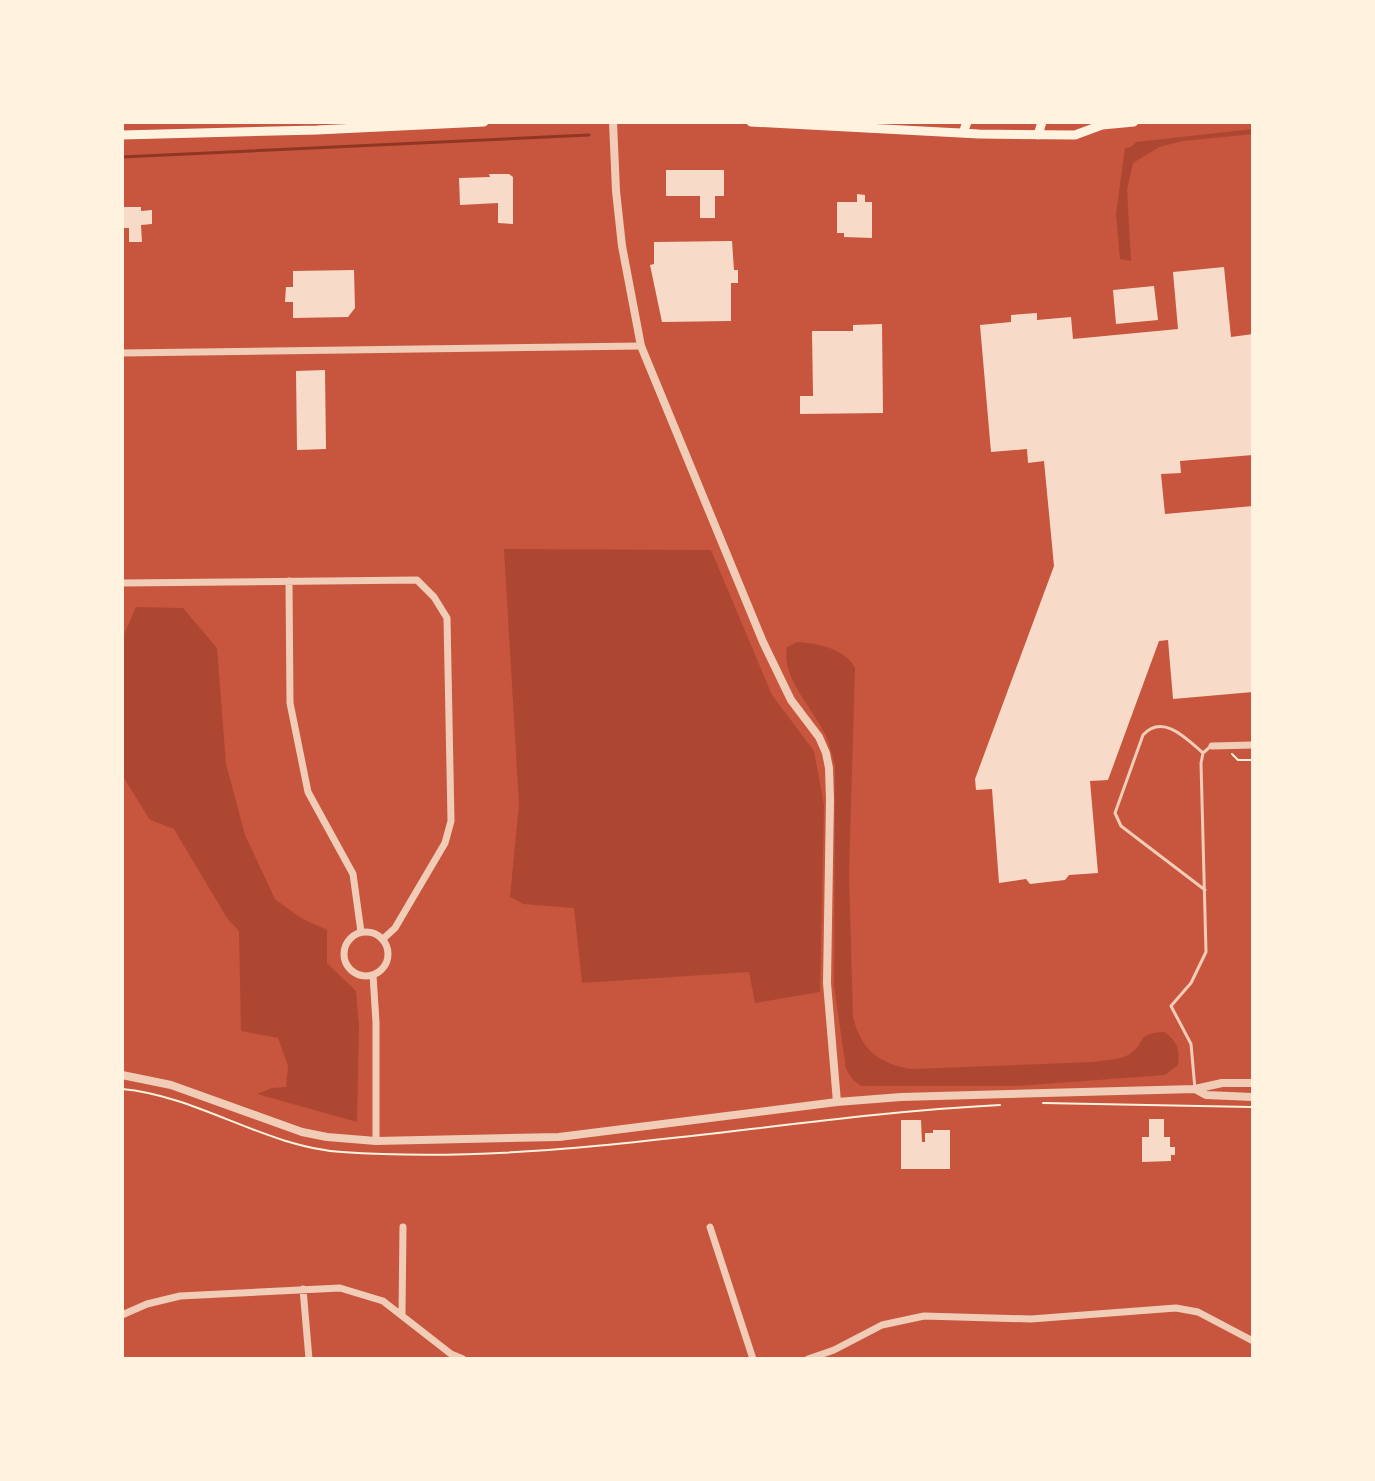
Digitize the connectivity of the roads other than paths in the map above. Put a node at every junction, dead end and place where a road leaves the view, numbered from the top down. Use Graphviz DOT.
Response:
graph roads {
  1 [pos="484,122"];
  2 [pos="613,122"];
  3 [pos="751,122"];
  4 [pos="967,122"];
  5 [pos="1012,122"];
  6 [pos="1042,122"];
  7 [pos="1091,122"];
  8 [pos="1134,122"];
  9 [pos="1102,124"];
  10 [pos="317,126"];
  11 [pos="963,133"];
  12 [pos="122,135"];
  13 [pos="1012,135"];
  14 [pos="1038,135"];
  15 [pos="641,346"];
  16 [pos="122,353"];
  17 [pos="289,581"];
  18 [pos="122,583"];
  19 [pos="1253,745"];
  20 [pos="1212,746"];
  21 [pos="1203,753"];
  22 [pos="1205,890"];
  23 [pos="361,932"];
  24 [pos="383,939"];
  25 [pos="373,975"];
  26 [pos="122,1075"];
  27 [pos="1253,1083"];
  28 [pos="1195,1089"];
  29 [pos="1253,1097"];
  30 [pos="837,1102"];
  31 [pos="376,1141"];
  32 [pos="403,1227"];
  33 [pos="710,1227"];
  34 [pos="303,1289"];
  35 [pos="402,1314"];
  36 [pos="122,1315"];
  37 [pos="1253,1341"];
  38 [pos="309,1359"];
  39 [pos="463,1359"];
  40 [pos="753,1359"];
  41 [pos="808,1359"];
  1 -- 10 [label="main road"];
  2 -- 15 [label="street"];
  3 -- 11 [label="main road"];
  4 -- 11 [label="main road"];
  5 -- 13 [label="main road"];
  6 -- 14 [label="main road"];
  7 -- 9 [label="main road"];
  8 -- 9 [label="main road"];
  9 -- 14 [label="main road"];
  10 -- 12 [label="main road"];
  11 -- 13 [label="main road"];
  13 -- 14 [label="main road"];
  15 -- 16 [label="street"];
  15 -- 30 [label="street"];
  17 -- 18 [label="street"];
  17 -- 23 [label="street"];
  17 -- 24 [label="street"];
  19 -- 20 [label="street"];
  20 -- 21 [label="lane"];
  21 -- 22 [label="lane"];
  21 -- 22 [label="lane"];
  22 -- 28 [label="lane"];
  23 -- 24 [label="street"];
  23 -- 25 [label="street"];
  24 -- 25 [label="street"];
  25 -- 31 [label="street"];
  26 -- 31 [label="street"];
  27 -- 28 [label="street"];
  28 -- 29 [label="street"];
  28 -- 30 [label="street"];
  30 -- 31 [label="street"];
  32 -- 35 [label="street"];
  33 -- 40 [label="street"];
  34 -- 35 [label="street"];
  34 -- 36 [label="street"];
  34 -- 38 [label="street"];
  35 -- 39 [label="street"];
  37 -- 41 [label="street"];
}
